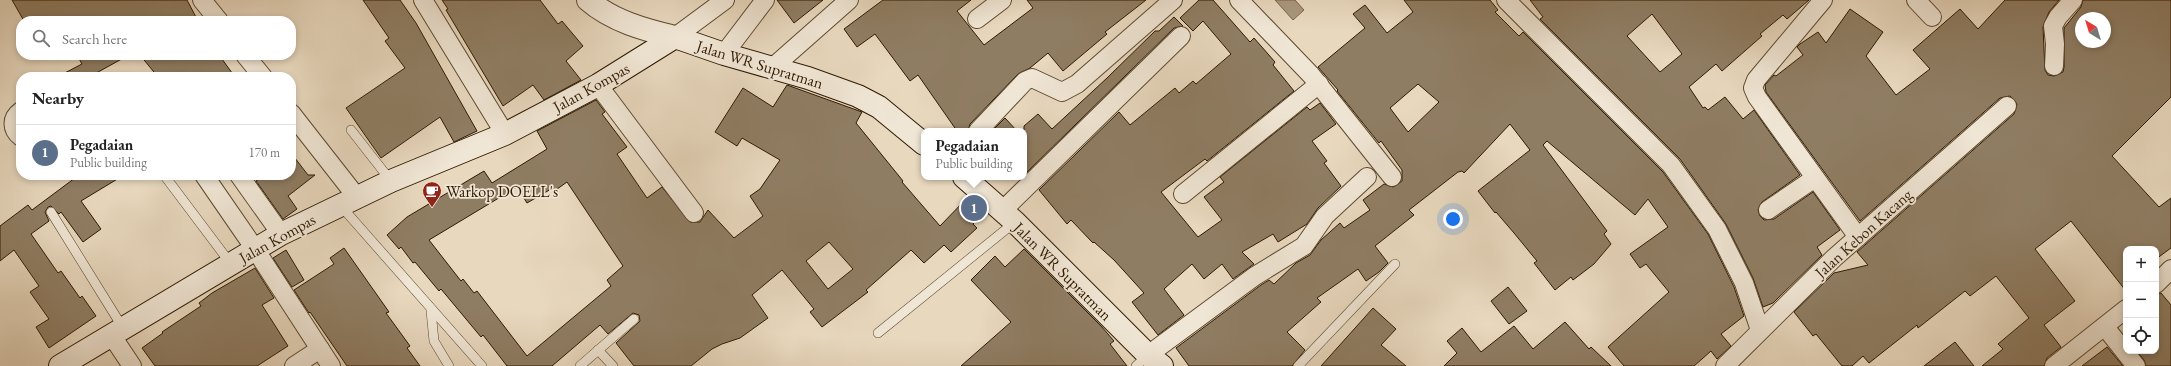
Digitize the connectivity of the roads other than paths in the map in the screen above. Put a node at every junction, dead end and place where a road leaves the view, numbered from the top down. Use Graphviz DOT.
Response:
graph roads {
  1 [pos="202,0"];
  2 [pos="423,0"];
  3 [pos="725,0"];
  4 [pos="765,0"];
  5 [pos="849,0"];
  6 [pos="1002,0"];
  7 [pos="1173,0"];
  8 [pos="1239,0"];
  9 [pos="1506,0"];
  10 [pos="1823,0"];
  11 [pos="1916,0"];
  12 [pos="2073,0"];
  13 [pos="594,2"];
  14 [pos="215,16"];
  15 [pos="1932,17"];
  16 [pos="977,19"];
  17 [pos="1181,36"];
  18 [pos="675,38"];
  19 [pos="724,54"];
  20 [pos="249,60"];
  21 [pos="2054,66"];
  22 [pos="772,68"];
  23 [pos="259,72"];
  24 [pos="598,84"];
  25 [pos="1319,84"];
  26 [pos="2007,106"];
  27 [pos="12,117"];
  28 [pos="296,121"];
  29 [pos="981,128"];
  30 [pos="351,130"];
  31 [pos="16,131"];
  32 [pos="505,134"];
  33 [pos="921,142"];
  34 [pos="1367,177"];
  35 [pos="1392,177"];
  36 [pos="1815,178"];
  37 [pos="168,180"];
  38 [pos="207,180"];
  39 [pos="243,180"];
  40 [pos="967,180"];
  41 [pos="391,181"];
  42 [pos="1183,194"];
  43 [pos="348,201"];
  44 [pos="1768,210"];
  45 [pos="51,212"];
  46 [pos="694,213"];
  47 [pos="1008,216"];
  48 [pos="281,234"];
  49 [pos="1858,237"];
  50 [pos="255,249"];
  51 [pos="231,264"];
  52 [pos="1395,264"];
  53 [pos="2171,269"];
  54 [pos="2158,282"];
  55 [pos="431,311"];
  56 [pos="2123,312"];
  57 [pos="634,319"];
  58 [pos="2104,328"];
  59 [pos="1760,330"];
  60 [pos="117,332"];
  61 [pos="878,333"];
  62 [pos="320,349"];
  63 [pos="598,350"];
  64 [pos="1149,362"];
  65 [pos="60,366"];
  66 [pos="132,366"];
  67 [pos="294,366"];
  68 [pos="331,366"];
  69 [pos="449,366"];
  70 [pos="482,366"];
  71 [pos="580,366"];
  72 [pos="613,366"];
  73 [pos="1298,366"];
  74 [pos="1725,366"];
  75 [pos="2054,366"];
  76 [pos="2136,366"];
  1 -- 14 [label="street"];
  2 -- 32 [label="street"];
  3 -- 18 [label="street"];
  4 -- 19 [label="street"];
  5 -- 22 [label="street"];
  6 -- 16 [label="street"];
  7 -- 29 [label="street"];
  8 -- 25 [label="street"];
  9 -- 59 [label="street"];
  10 -- 36 [label="street"];
  11 -- 15 [label="street"];
  12 -- 21 [label="street"];
  13 -- 18 [label="main road, Jalan WR Supratman"];
  17 -- 47 [label="street"];
  18 -- 19 [label="main road, Jalan WR Supratman"];
  18 -- 24 [label="main road, Jalan Kompas"];
  19 -- 22 [label="main road, Jalan WR Supratman"];
  20 -- 23 [label="street"];
  22 -- 33 [label="main road, Jalan WR Supratman"];
  24 -- 32 [label="main road, Jalan Kompas"];
  24 -- 46 [label="street"];
  25 -- 35 [label="street"];
  25 -- 42 [label="street"];
  26 -- 49 [label="street, Jalan Kebon Kacang"];
  27 -- 31 [label="street"];
  28 -- 43 [label="street"];
  30 -- 41 [label="lane"];
  32 -- 41 [label="main road, Jalan Kompas"];
  34 -- 64 [label="street"];
  36 -- 44 [label="street"];
  36 -- 49 [label="street"];
  37 -- 51 [label="lane"];
  38 -- 50 [label="street"];
  39 -- 48 [label="street"];
  40 -- 47 [label="main road, Jalan WR Supratman"];
  41 -- 43 [label="main road, Jalan Kompas"];
  43 -- 48 [label="main road, Jalan Kompas"];
  43 -- 55 [label="lane"];
  45 -- 60 [label="lane"];
  47 -- 61 [label="lane"];
  47 -- 64 [label="main road, Jalan WR Supratman"];
  48 -- 50 [label="main road, Jalan Kompas"];
  49 -- 59 [label="street, Jalan Kebon Kacang"];
  50 -- 51 [label="main road, Jalan Kompas"];
  50 -- 62 [label="street"];
  51 -- 60 [label="main road, Jalan Kompas"];
  52 -- 73 [label="lane"];
  53 -- 54 [label="street"];
  55 -- 69 [label="lane"];
  55 -- 70 [label="lane"];
  56 -- 58 [label="street"];
  57 -- 63 [label="lane"];
  58 -- 75 [label="street"];
  58 -- 76 [label="street"];
  59 -- 74 [label="street, Jalan Kebon Kacang"];
  60 -- 65 [label="main road, Jalan Kompas"];
  60 -- 66 [label="street"];
  62 -- 67 [label="street"];
  62 -- 68 [label="street"];
  63 -- 71 [label="lane"];
  63 -- 72 [label="lane"];
}
